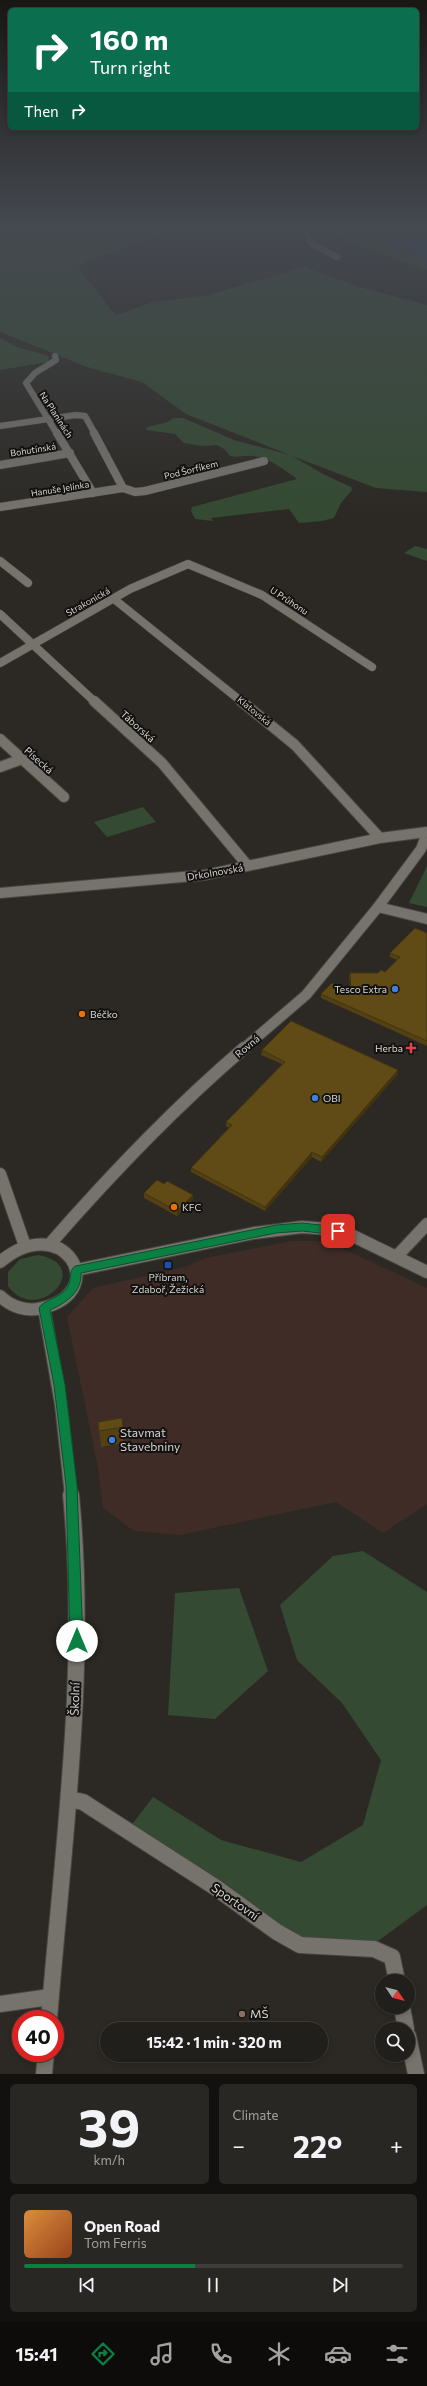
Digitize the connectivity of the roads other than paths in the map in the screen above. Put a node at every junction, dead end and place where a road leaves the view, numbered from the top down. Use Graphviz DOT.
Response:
graph roads {
  1 [pos="55,356"];
  2 [pos="47,418"];
  3 [pos="0,426"];
  4 [pos="70,454"];
  5 [pos="264,461"];
  6 [pos="0,464"];
  7 [pos="123,488"];
  8 [pos="93,493"];
  9 [pos="0,507"];
  10 [pos="0,561"];
  11 [pos="188,564"];
  12 [pos="28,583"];
  13 [pos="114,599"];
  14 [pos="0,614"];
  15 [pos="31,645"];
  16 [pos="0,663"];
  17 [pos="372,667"];
  18 [pos="0,739"];
  19 [pos="22,759"];
  20 [pos="0,767"];
  21 [pos="64,797"];
  22 [pos="427,833"];
  23 [pos="380,838"];
  24 [pos="248,866"];
  25 [pos="0,893"];
  26 [pos="378,907"];
  27 [pos="427,919"];
  28 [pos="0,1174"];
  29 [pos="427,1224"];
  30 [pos="49,1245"];
  31 [pos="25,1246"];
  32 [pos="396,1256"];
  33 [pos="0,1262"];
  34 [pos="76,1270"];
  35 [pos="427,1272"];
  36 [pos="0,1296"];
  37 [pos="44,1308"];
  38 [pos="69,1799"];
  39 [pos="395,1974"];
  40 [pos="50,1997"];
  41 [pos="0,2004"];
  42 [pos="49,2010"];
  43 [pos="45,2062"];
  44 [pos="413,2062"];
  45 [pos="44,2074"];
  46 [pos="416,2074"];
  1 -- 2 [label="street, Na Planinách"];
  2 -- 3 [label="street"];
  2 -- 4 [label="street, Na Planinách"];
  2 -- 7 [label="street"];
  4 -- 6 [label="street, Bohutínská"];
  4 -- 8 [label="street, Na Planinách"];
  5 -- 7 [label="street, Pod Šorfíkem"];
  7 -- 8 [label="street, Hanuše Jelínka"];
  8 -- 9 [label="street, Hanuše Jelínka"];
  10 -- 12 [label="street"];
  11 -- 13 [label="street, Strakonická"];
  11 -- 17 [label="street, U Průhonu"];
  13 -- 15 [label="street, Strakonická"];
  13 -- 23 [label="street, Klatovská"];
  14 -- 15 [label="street, Táborská"];
  15 -- 16 [label="street, Strakonická"];
  15 -- 24 [label="street, Táborská"];
  18 -- 19 [label="street, Písecká"];
  19 -- 20 [label="street"];
  19 -- 21 [label="street, Písecká"];
  22 -- 23 [label="street, Drkolnovská"];
  22 -- 26 [label="street, Rovná"];
  23 -- 24 [label="street, Drkolnovská"];
  24 -- 25 [label="street, Drkolnovská"];
  26 -- 27 [label="street"];
  26 -- 30 [label="street, Rovná"];
  28 -- 31 [label="street"];
  29 -- 32 [label="street"];
  30 -- 31 [label="street"];
  30 -- 34 [label="street"];
  31 -- 33 [label="street"];
  32 -- 34 [label="street"];
  32 -- 35 [label="street"];
  34 -- 37 [label="street"];
  36 -- 37 [label="street"];
  37 -- 38 [label="street, Školní"];
  38 -- 39 [label="street, Sportovní"];
  38 -- 40 [label="street, Školní"];
  40 -- 41 [label="street"];
  40 -- 42 [label="street, Školní"];
  43 -- 45 [label="street"];
  44 -- 46 [label="street"];
}
